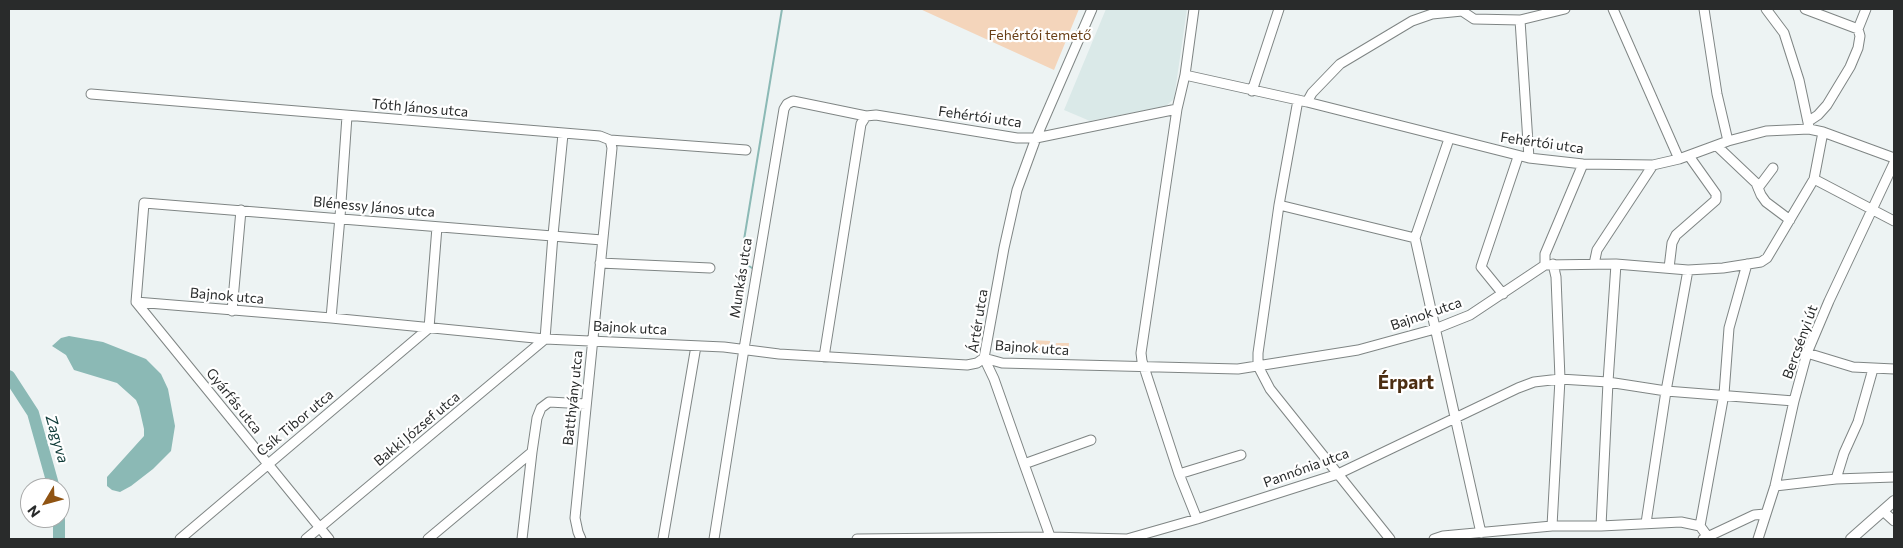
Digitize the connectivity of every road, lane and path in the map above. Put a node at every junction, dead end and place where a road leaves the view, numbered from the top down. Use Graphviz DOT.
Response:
graph roads {
  1 [pos="1092,9"];
  2 [pos="1194,9"];
  3 [pos="1279,9"];
  4 [pos="1565,9"];
  5 [pos="1613,9"];
  6 [pos="1704,9"];
  7 [pos="1766,9"];
  8 [pos="1805,9"];
  9 [pos="1866,9"];
  10 [pos="1461,10"];
  11 [pos="1520,20"];
  12 [pos="1858,28"];
  13 [pos="1185,75"];
  14 [pos="1252,91"];
  15 [pos="91,94"];
  16 [pos="1303,101"];
  17 [pos="1177,109"];
  18 [pos="347,116"];
  19 [pos="866,116"];
  20 [pos="1809,125"];
  21 [pos="1823,132"];
  22 [pos="563,134"];
  23 [pos="1036,138"];
  24 [pos="1449,139"];
  25 [pos="610,140"];
  26 [pos="1728,141"];
  27 [pos="1717,146"];
  28 [pos="746,150"];
  29 [pos="1689,156"];
  30 [pos="1518,157"];
  31 [pos="1528,158"];
  32 [pos="1894,158"];
  33 [pos="1679,160"];
  34 [pos="1894,163"];
  35 [pos="1583,164"];
  36 [pos="1653,165"];
  37 [pos="1774,168"];
  38 [pos="1814,179"];
  39 [pos="1758,188"];
  40 [pos="1280,205"];
  41 [pos="241,210"];
  42 [pos="1872,211"];
  43 [pos="340,217"];
  44 [pos="1790,220"];
  45 [pos="1894,221"];
  46 [pos="437,227"];
  47 [pos="553,235"];
  48 [pos="1416,238"];
  49 [pos="602,240"];
  50 [pos="600,263"];
  51 [pos="1594,264"];
  52 [pos="1616,264"];
  53 [pos="1747,264"];
  54 [pos="1549,265"];
  55 [pos="710,268"];
  56 [pos="1669,268"];
  57 [pos="1688,270"];
  58 [pos="1503,294"];
  59 [pos="136,302"];
  60 [pos="232,311"];
  61 [pos="331,318"];
  62 [pos="429,328"];
  63 [pos="1435,329"];
  64 [pos="545,339"];
  65 [pos="593,340"];
  66 [pos="696,346"];
  67 [pos="744,349"];
  68 [pos="1807,354"];
  69 [pos="824,357"];
  70 [pos="984,358"];
  71 [pos="1258,366"];
  72 [pos="1144,368"];
  73 [pos="1873,369"];
  74 [pos="1894,369"];
  75 [pos="1560,379"];
  76 [pos="1608,382"];
  77 [pos="1666,390"];
  78 [pos="1724,394"];
  79 [pos="1794,401"];
  80 [pos="586,404"];
  81 [pos="1454,418"];
  82 [pos="1091,440"];
  83 [pos="532,452"];
  84 [pos="1241,455"];
  85 [pos="268,464"];
  86 [pos="1024,464"];
  87 [pos="1180,474"];
  88 [pos="1338,474"];
  89 [pos="1894,478"];
  90 [pos="1836,479"];
  91 [pos="1775,486"];
  92 [pos="1894,501"];
  93 [pos="1883,511"];
  94 [pos="1765,514"];
  95 [pos="1197,519"];
  96 [pos="1894,520"];
  97 [pos="1646,523"];
  98 [pos="1552,526"];
  99 [pos="1602,526"];
  100 [pos="1700,526"];
  101 [pos="320,528"];
  102 [pos="1481,533"];
  103 [pos="1051,538"];
  104 [pos="1706,538"];
  105 [pos="180,539"];
  106 [pos="306,539"];
  107 [pos="329,539"];
  108 [pos="428,539"];
  109 [pos="522,539"];
  110 [pos="581,539"];
  111 [pos="663,539"];
  112 [pos="714,539"];
  113 [pos="857,539"];
  114 [pos="1390,539"];
  115 [pos="1434,539"];
  116 [pos="1758,539"];
  117 [pos="1851,539"];
  1 -- 23 [label="street, Ártér utca"];
  2 -- 13 [label="street"];
  3 -- 14 [label="street"];
  4 -- 11 [label="street"];
  5 -- 33 [label="street"];
  6 -- 26 [label="street"];
  7 -- 20 [label="street"];
  8 -- 12 [label="street"];
  9 -- 12 [label="street"];
  10 -- 11 [label="street"];
  10 -- 16 [label="street"];
  11 -- 31 [label="street"];
  12 -- 20 [label="street"];
  13 -- 14 [label="street, Fehértói utca"];
  13 -- 17 [label="street"];
  14 -- 16 [label="street, Fehértói utca"];
  15 -- 18 [label="street, Tóth János utca"];
  16 -- 24 [label="street, Fehértói utca"];
  16 -- 40 [label="street"];
  17 -- 23 [label="street, Fehértói utca"];
  17 -- 72 [label="street"];
  18 -- 22 [label="street, Tóth János utca"];
  18 -- 43 [label="street"];
  19 -- 23 [label="street, Fehértói utca"];
  19 -- 67 [label="street, Munkás utca"];
  19 -- 69 [label="street"];
  20 -- 21 [label="street, Fehértói utca"];
  20 -- 26 [label="street, Fehértói utca"];
  21 -- 32 [label="street, Fehértói utca"];
  21 -- 38 [label="street"];
  22 -- 25 [label="street, Tóth János utca"];
  22 -- 47 [label="street"];
  23 -- 70 [label="street, Ártér utca"];
  24 -- 30 [label="street, Fehértói utca"];
  24 -- 48 [label="street"];
  25 -- 28 [label="street, Tóth János utca"];
  25 -- 49 [label="street, Batthyány utca"];
  26 -- 27 [label="street, Fehértói utca"];
  27 -- 29 [label="street, Fehértói utca"];
  27 -- 39 [label="street"];
  29 -- 33 [label="street, Fehértói utca"];
  29 -- 56 [label="street"];
  30 -- 31 [label="street, Fehértói utca"];
  30 -- 58 [label="street"];
  31 -- 35 [label="street, Fehértói utca"];
  33 -- 36 [label="street, Fehértói utca"];
  34 -- 42 [label="street, Bercsényi út"];
  35 -- 36 [label="street, Fehértói utca"];
  35 -- 54 [label="street"];
  36 -- 51 [label="street"];
  37 -- 39 [label="street"];
  38 -- 42 [label="street"];
  38 -- 44 [label="street"];
  39 -- 44 [label="street"];
  40 -- 48 [label="street"];
  40 -- 71 [label="street"];
  41 -- 43 [label="street, Blénessy János utca"];
  41 -- 59 [label="street, Blénessy János utca"];
  41 -- 60 [label="street"];
  42 -- 45 [label="street"];
  42 -- 68 [label="street, Bercsényi út"];
  43 -- 46 [label="street, Blénessy János utca"];
  43 -- 61 [label="street"];
  44 -- 53 [label="street"];
  46 -- 47 [label="street, Blénessy János utca"];
  46 -- 62 [label="street"];
  47 -- 49 [label="street, Blénessy János utca"];
  47 -- 64 [label="street"];
  48 -- 63 [label="street"];
  49 -- 50 [label="street, Batthyány utca"];
  50 -- 55 [label="street"];
  50 -- 65 [label="street, Batthyány utca"];
  51 -- 52 [label="street"];
  51 -- 54 [label="street"];
  52 -- 56 [label="street"];
  52 -- 76 [label="street"];
  53 -- 57 [label="street"];
  53 -- 78 [label="street"];
  54 -- 58 [label="street, Bajnok utca"];
  54 -- 75 [label="street"];
  56 -- 57 [label="street"];
  57 -- 77 [label="street"];
  58 -- 63 [label="street, Bajnok utca"];
  59 -- 60 [label="street, Bajnok utca"];
  59 -- 85 [label="street, Gyárfás utca"];
  60 -- 61 [label="street, Bajnok utca"];
  61 -- 62 [label="street, Bajnok utca"];
  62 -- 64 [label="street, Bajnok utca"];
  62 -- 85 [label="street, Csík Tibor utca"];
  63 -- 71 [label="street, Bajnok utca"];
  63 -- 81 [label="street"];
  64 -- 65 [label="street, Bajnok utca"];
  64 -- 101 [label="street, Bakki József utca"];
  65 -- 66 [label="street, Bajnok utca"];
  65 -- 80 [label="street, Batthyány utca"];
  66 -- 67 [label="street, Bajnok utca"];
  66 -- 111 [label="street"];
  67 -- 69 [label="street, Bajnok utca"];
  67 -- 112 [label="street, Munkás utca"];
  68 -- 73 [label="street"];
  68 -- 79 [label="street, Bercsényi út"];
  69 -- 70 [label="street, Bajnok utca"];
  70 -- 72 [label="street, Bajnok utca"];
  70 -- 86 [label="street, Ártér utca"];
  71 -- 72 [label="street, Bajnok utca"];
  71 -- 88 [label="street"];
  72 -- 87 [label="street"];
  73 -- 74 [label="street"];
  73 -- 90 [label="street"];
  75 -- 76 [label="street, Pannónia utca"];
  75 -- 81 [label="street, Pannónia utca"];
  75 -- 98 [label="street"];
  76 -- 77 [label="street, Pannónia utca"];
  76 -- 99 [label="street"];
  77 -- 78 [label="street, Pannónia utca"];
  77 -- 97 [label="street"];
  78 -- 79 [label="street, Pannónia utca"];
  78 -- 100 [label="street"];
  79 -- 91 [label="street, Bercsényi út"];
  80 -- 83 [label="street"];
  80 -- 110 [label="street, Batthyány utca"];
  81 -- 88 [label="street, Pannónia utca"];
  81 -- 102 [label="street"];
  82 -- 86 [label="street"];
  83 -- 108 [label="street"];
  83 -- 109 [label="street"];
  84 -- 87 [label="street"];
  85 -- 101 [label="street, Gyárfás utca"];
  85 -- 105 [label="street, Csík Tibor utca"];
  86 -- 103 [label="street, Ártér utca"];
  87 -- 95 [label="street"];
  88 -- 95 [label="street, Pannónia utca"];
  88 -- 114 [label="street"];
  89 -- 90 [label="street"];
  90 -- 91 [label="street"];
  91 -- 94 [label="street, Bercsényi út"];
  92 -- 93 [label="street"];
  93 -- 96 [label="street"];
  93 -- 117 [label="street"];
  94 -- 104 [label="street"];
  94 -- 116 [label="street, Bercsényi út"];
  95 -- 103 [label="street, Pannónia utca"];
  97 -- 99 [label="street"];
  97 -- 100 [label="street"];
  98 -- 99 [label="street"];
  98 -- 102 [label="street"];
  100 -- 104 [label="street"];
  101 -- 106 [label="street, Bakki József utca"];
  101 -- 107 [label="street, Gyárfás utca"];
  102 -- 115 [label="street"];
  103 -- 113 [label="street, Pannónia utca"];
}
